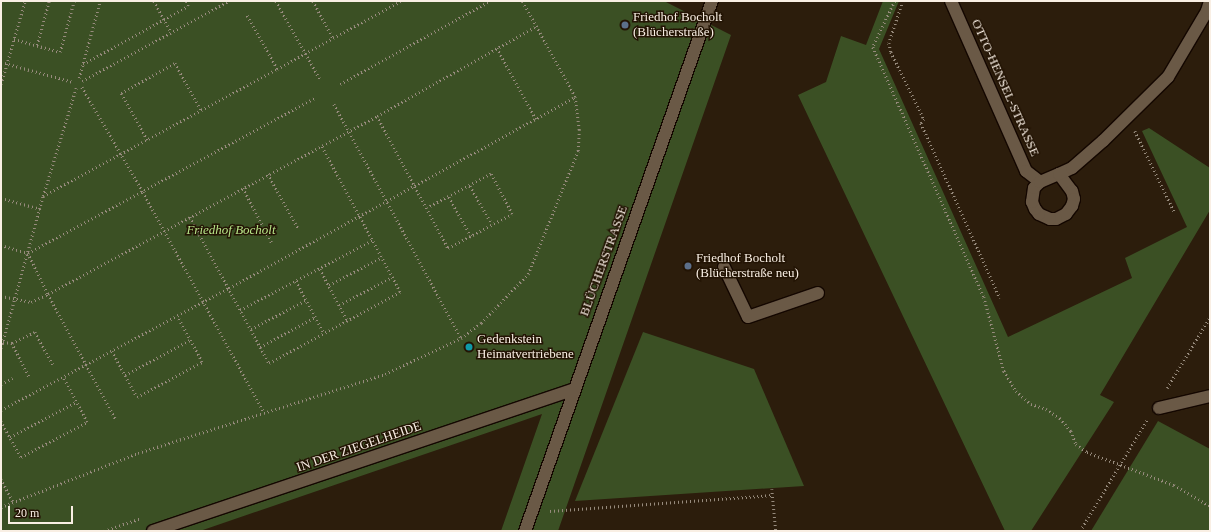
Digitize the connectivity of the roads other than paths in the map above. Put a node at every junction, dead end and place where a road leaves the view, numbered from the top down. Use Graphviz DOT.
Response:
graph roads {
  1 [pos="712,1"];
  2 [pos="951,1"];
  3 [pos="1210,1"];
  4 [pos="1059,174"];
  5 [pos="1040,182"];
  6 [pos="724,266"];
  7 [pos="818,293"];
  8 [pos="574,389"];
  9 [pos="1210,396"];
  10 [pos="1155,411"];
  11 [pos="153,531"];
  12 [pos="524,531"];
  1 -- 8 [label="street, BLÜCHERSTRASSE"];
  2 -- 5 [label="street, OTTO-HENSEL-STRASSE"];
  3 -- 4 [label="street"];
  4 -- 5 [label="street"];
  4 -- 5 [label="street"];
  6 -- 7 [label="street"];
  8 -- 11 [label="street, IN DER ZIEGELHEIDE"];
  8 -- 12 [label="street, BLÜCHERSTRASSE"];
  9 -- 10 [label="street"];
}
